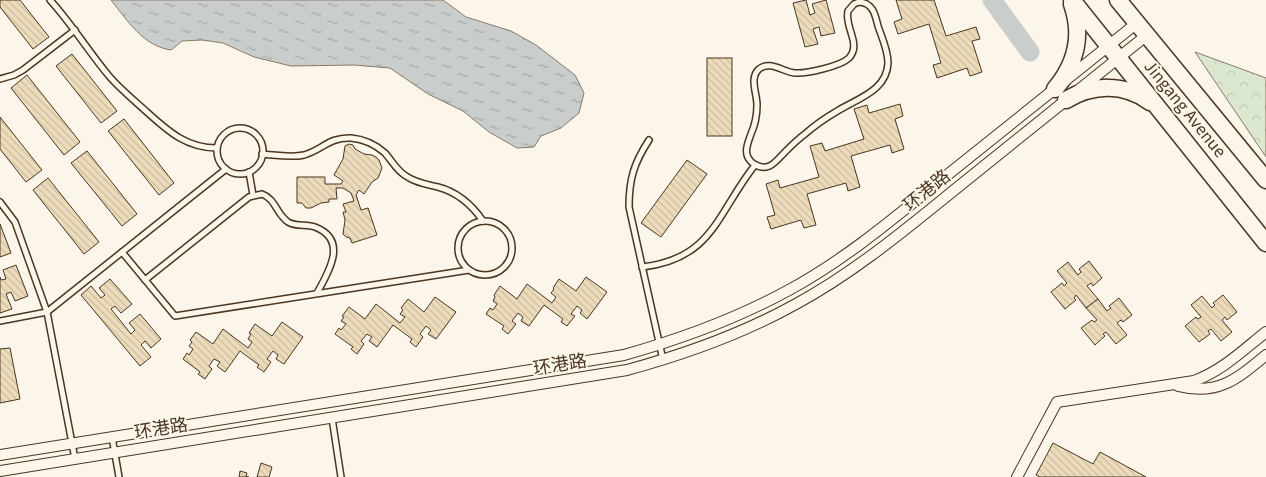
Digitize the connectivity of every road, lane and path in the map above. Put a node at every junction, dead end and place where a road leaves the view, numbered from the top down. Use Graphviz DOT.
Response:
graph roads {
  1 [pos="50,0"];
  2 [pos="1071,0"];
  3 [pos="1118,0"];
  4 [pos="1142,29"];
  5 [pos="75,30"];
  6 [pos="1114,52"];
  7 [pos="0,79"];
  8 [pos="1055,99"];
  9 [pos="1162,113"];
  10 [pos="649,140"];
  11 [pos="218,148"];
  12 [pos="262,154"];
  13 [pos="756,165"];
  14 [pos="226,169"];
  15 [pos="249,172"];
  16 [pos="1266,180"];
  17 [pos="253,195"];
  18 [pos="0,202"];
  19 [pos="483,221"];
  20 [pos="1266,242"];
  21 [pos="122,252"];
  22 [pos="642,267"];
  23 [pos="469,270"];
  24 [pos="145,280"];
  25 [pos="317,293"];
  26 [pos="47,312"];
  27 [pos="0,321"];
  28 [pos="1266,332"];
  29 [pos="660,345"];
  30 [pos="1266,355"];
  31 [pos="663,360"];
  32 [pos="1175,385"];
  33 [pos="332,418"];
  34 [pos="112,437"];
  35 [pos="72,444"];
  36 [pos="115,452"];
  37 [pos="0,455"];
  38 [pos="75,459"];
  39 [pos="0,471"];
  40 [pos="120,477"];
  41 [pos="341,477"];
  42 [pos="1017,477"];
  1 -- 5 [label="lane"];
  2 -- 6 [label="highway, Jingang Avenue"];
  2 -- 8 [label="highway"];
  3 -- 4 [label="highway, Jingang Avenue"];
  4 -- 6 [label="street, 环港路"];
  4 -- 6 [label="street, 环港路"];
  4 -- 16 [label="highway, Jingang Avenue"];
  5 -- 7 [label="lane"];
  5 -- 11 [label="lane"];
  6 -- 8 [label="street, 环港路"];
  6 -- 8 [label="street, 环港路"];
  6 -- 9 [label="highway, Jingang Avenue"];
  8 -- 9 [label="highway"];
  8 -- 29 [label="street, 环港路"];
  8 -- 31 [label="street, 环港路"];
  9 -- 20 [label="highway, Jingang Avenue"];
  10 -- 22 [label="lane"];
  11 -- 12 [label="lane"];
  11 -- 14 [label="lane"];
  12 -- 15 [label="lane"];
  12 -- 19 [label="lane"];
  13 -- 13 [label="lane"];
  13 -- 22 [label="lane"];
  14 -- 15 [label="lane"];
  14 -- 21 [label="lane"];
  15 -- 17 [label="lane"];
  17 -- 24 [label="lane"];
  17 -- 25 [label="lane"];
  18 -- 26 [label="lane"];
  19 -- 23 [label="lane"];
  19 -- 23 [label="lane"];
  21 -- 24 [label="lane"];
  21 -- 26 [label="lane"];
  22 -- 29 [label="lane"];
  23 -- 25 [label="lane"];
  24 -- 25 [label="lane"];
  26 -- 27 [label="lane"];
  26 -- 35 [label="lane"];
  28 -- 32 [label="street"];
  29 -- 31 [label="lane"];
  29 -- 34 [label="street, 环港路"];
  30 -- 32 [label="street"];
  31 -- 33 [label="street, 环港路"];
  32 -- 42 [label="street"];
  33 -- 36 [label="street, 环港路"];
  33 -- 41 [label="lane"];
  34 -- 35 [label="street, 环港路"];
  34 -- 36 [label="lane"];
  35 -- 37 [label="street, 环港路"];
  35 -- 38 [label="lane"];
  36 -- 38 [label="street, 环港路"];
  36 -- 40 [label="lane"];
  38 -- 39 [label="street, 环港路"];
}
